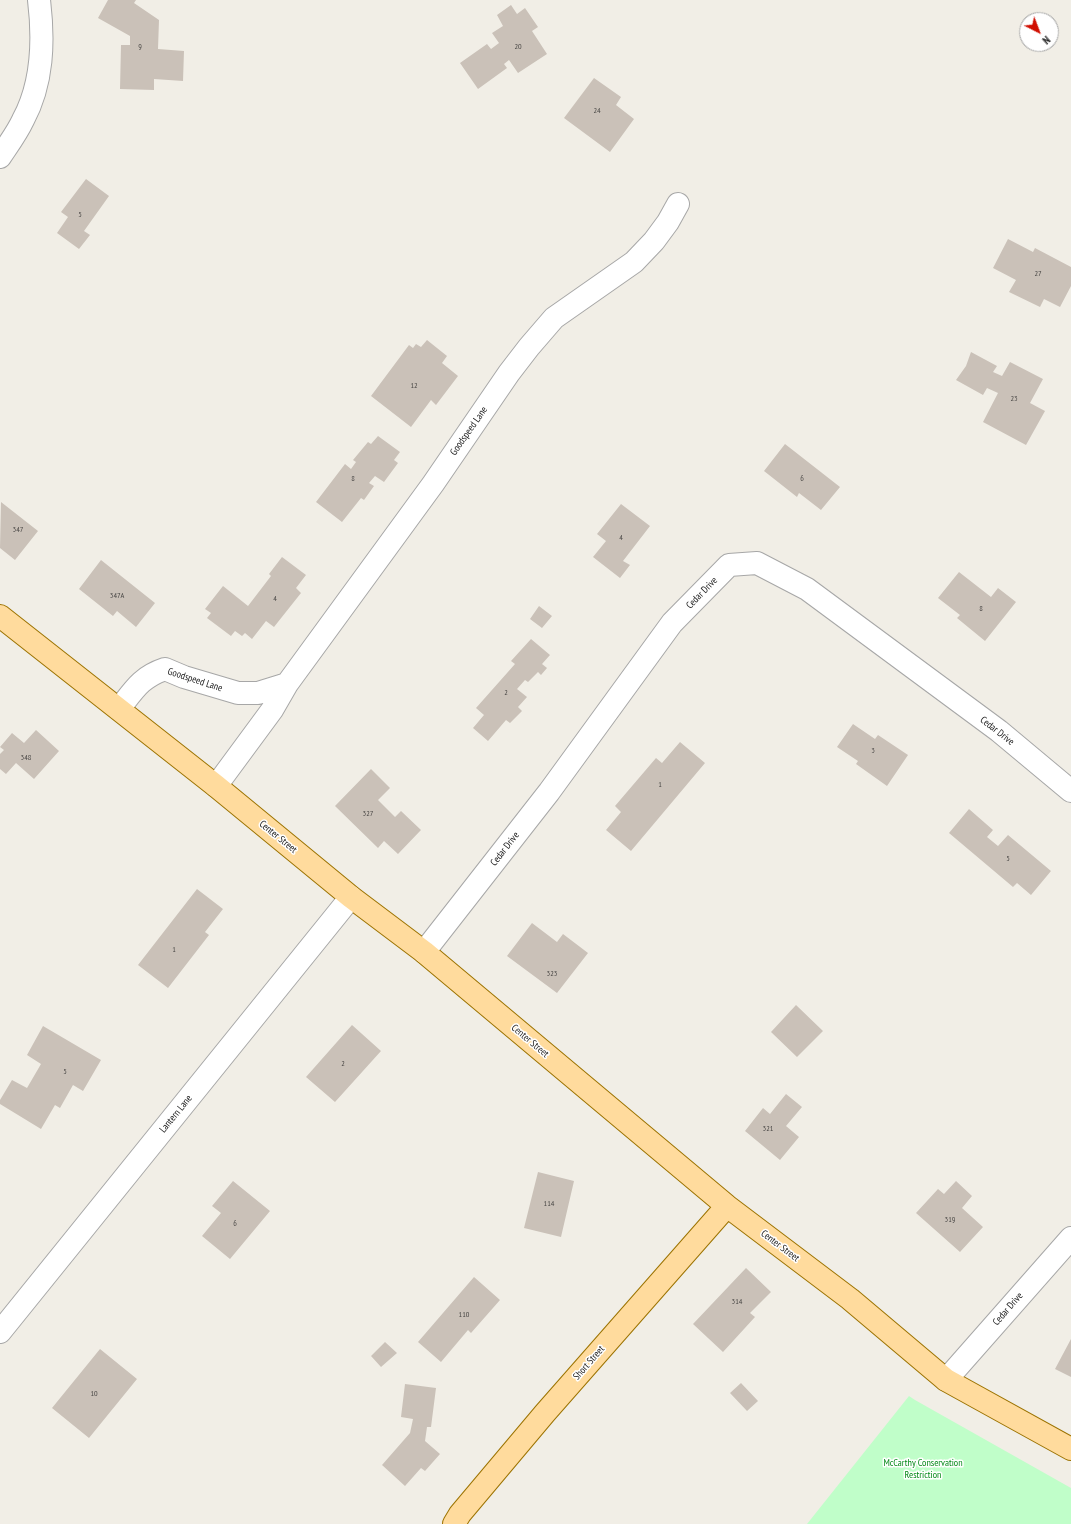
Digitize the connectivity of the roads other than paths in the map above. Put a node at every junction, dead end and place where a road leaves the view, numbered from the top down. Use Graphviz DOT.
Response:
graph roads {
  1 [pos="39,0"];
  2 [pos="0,157"];
  3 [pos="678,204"];
  4 [pos="0,616"];
  5 [pos="287,684"];
  6 [pos="119,709"];
  7 [pos="216,786"];
  8 [pos="1071,791"];
  9 [pos="351,897"];
  10 [pos="424,952"];
  11 [pos="727,1206"];
  12 [pos="1071,1238"];
  13 [pos="0,1332"];
  14 [pos="946,1380"];
  15 [pos="1071,1449"];
  16 [pos="454,1524"];
  1 -- 2 [label="street"];
  3 -- 5 [label="street, Goodspeed Lane"];
  4 -- 6 [label="main road, Center Street"];
  5 -- 6 [label="street, Goodspeed Lane"];
  5 -- 7 [label="street, Goodspeed Lane"];
  6 -- 7 [label="main road, Center Street"];
  7 -- 9 [label="main road, Center Street"];
  8 -- 10 [label="street, Cedar Drive"];
  9 -- 10 [label="main road, Center Street"];
  9 -- 13 [label="street, Lantern Lane"];
  10 -- 11 [label="main road, Center Street"];
  11 -- 14 [label="main road, Center Street"];
  11 -- 16 [label="main road, Short Street"];
  12 -- 14 [label="street, Cedar Drive"];
  14 -- 15 [label="main road, Center Street"];
}
